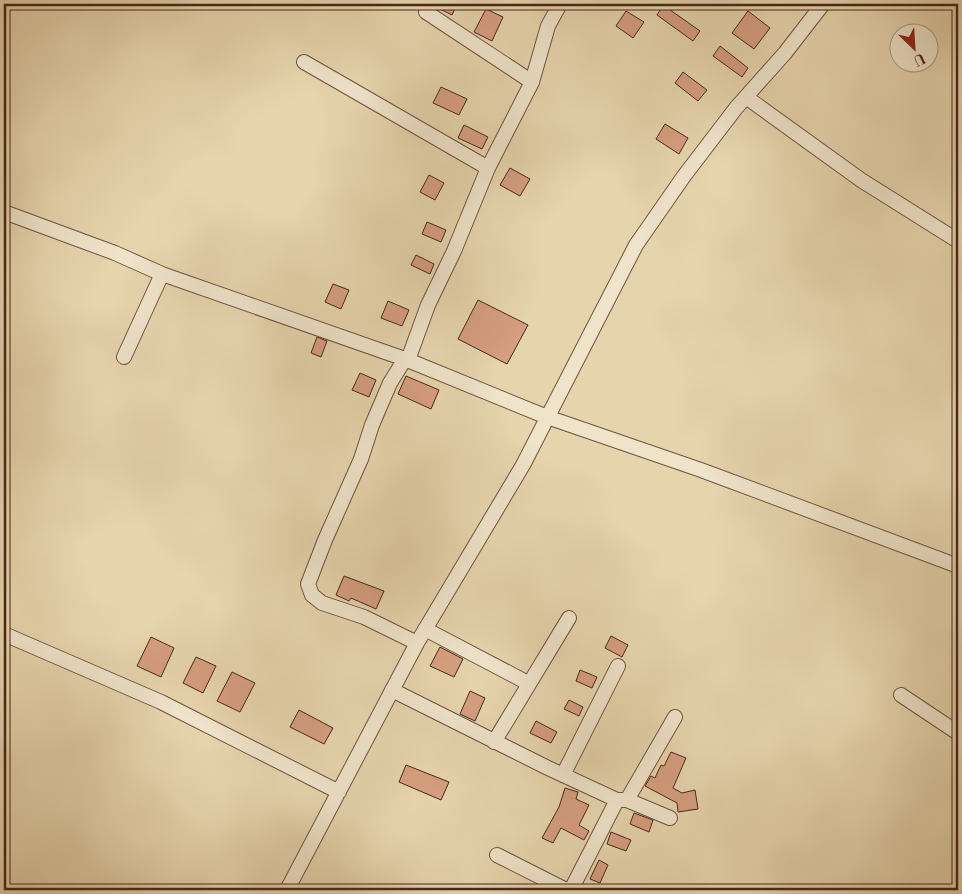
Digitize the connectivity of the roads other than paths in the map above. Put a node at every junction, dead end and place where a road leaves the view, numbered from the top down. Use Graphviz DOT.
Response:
graph roads {
  1 [pos="560,4"];
  2 [pos="823,4"];
  3 [pos="426,12"];
  4 [pos="304,62"];
  5 [pos="532,82"];
  6 [pos="746,97"];
  7 [pos="488,168"];
  8 [pos="4,212"];
  9 [pos="958,241"];
  10 [pos="162,274"];
  11 [pos="409,354"];
  12 [pos="124,357"];
  13 [pos="547,417"];
  14 [pos="958,566"];
  15 [pos="569,618"];
  16 [pos="426,629"];
  17 [pos="4,634"];
  18 [pos="418,643"];
  19 [pos="618,666"];
  20 [pos="528,683"];
  21 [pos="392,690"];
  22 [pos="900,695"];
  23 [pos="675,717"];
  24 [pos="958,733"];
  25 [pos="494,742"];
  26 [pos="563,775"];
  27 [pos="339,792"];
  28 [pos="622,800"];
  29 [pos="670,818"];
  30 [pos="497,855"];
  31 [pos="287,890"];
  32 [pos="566,890"];
  33 [pos="571,890"];
  1 -- 5 [label="street"];
  2 -- 6 [label="street"];
  3 -- 5 [label="street"];
  4 -- 7 [label="street"];
  5 -- 7 [label="street"];
  6 -- 9 [label="street"];
  6 -- 13 [label="street"];
  7 -- 11 [label="street"];
  8 -- 10 [label="street"];
  10 -- 11 [label="street"];
  10 -- 12 [label="street"];
  11 -- 13 [label="street"];
  11 -- 18 [label="street"];
  13 -- 14 [label="street"];
  13 -- 16 [label="street"];
  15 -- 20 [label="street"];
  16 -- 18 [label="street"];
  16 -- 20 [label="street"];
  17 -- 27 [label="street"];
  18 -- 21 [label="street"];
  19 -- 26 [label="street"];
  20 -- 25 [label="street"];
  21 -- 25 [label="street"];
  21 -- 27 [label="street"];
  22 -- 24 [label="street"];
  23 -- 28 [label="street"];
  25 -- 26 [label="street"];
  26 -- 28 [label="street"];
  27 -- 31 [label="street"];
  28 -- 29 [label="street"];
  28 -- 33 [label="street"];
  30 -- 32 [label="street"];
}
